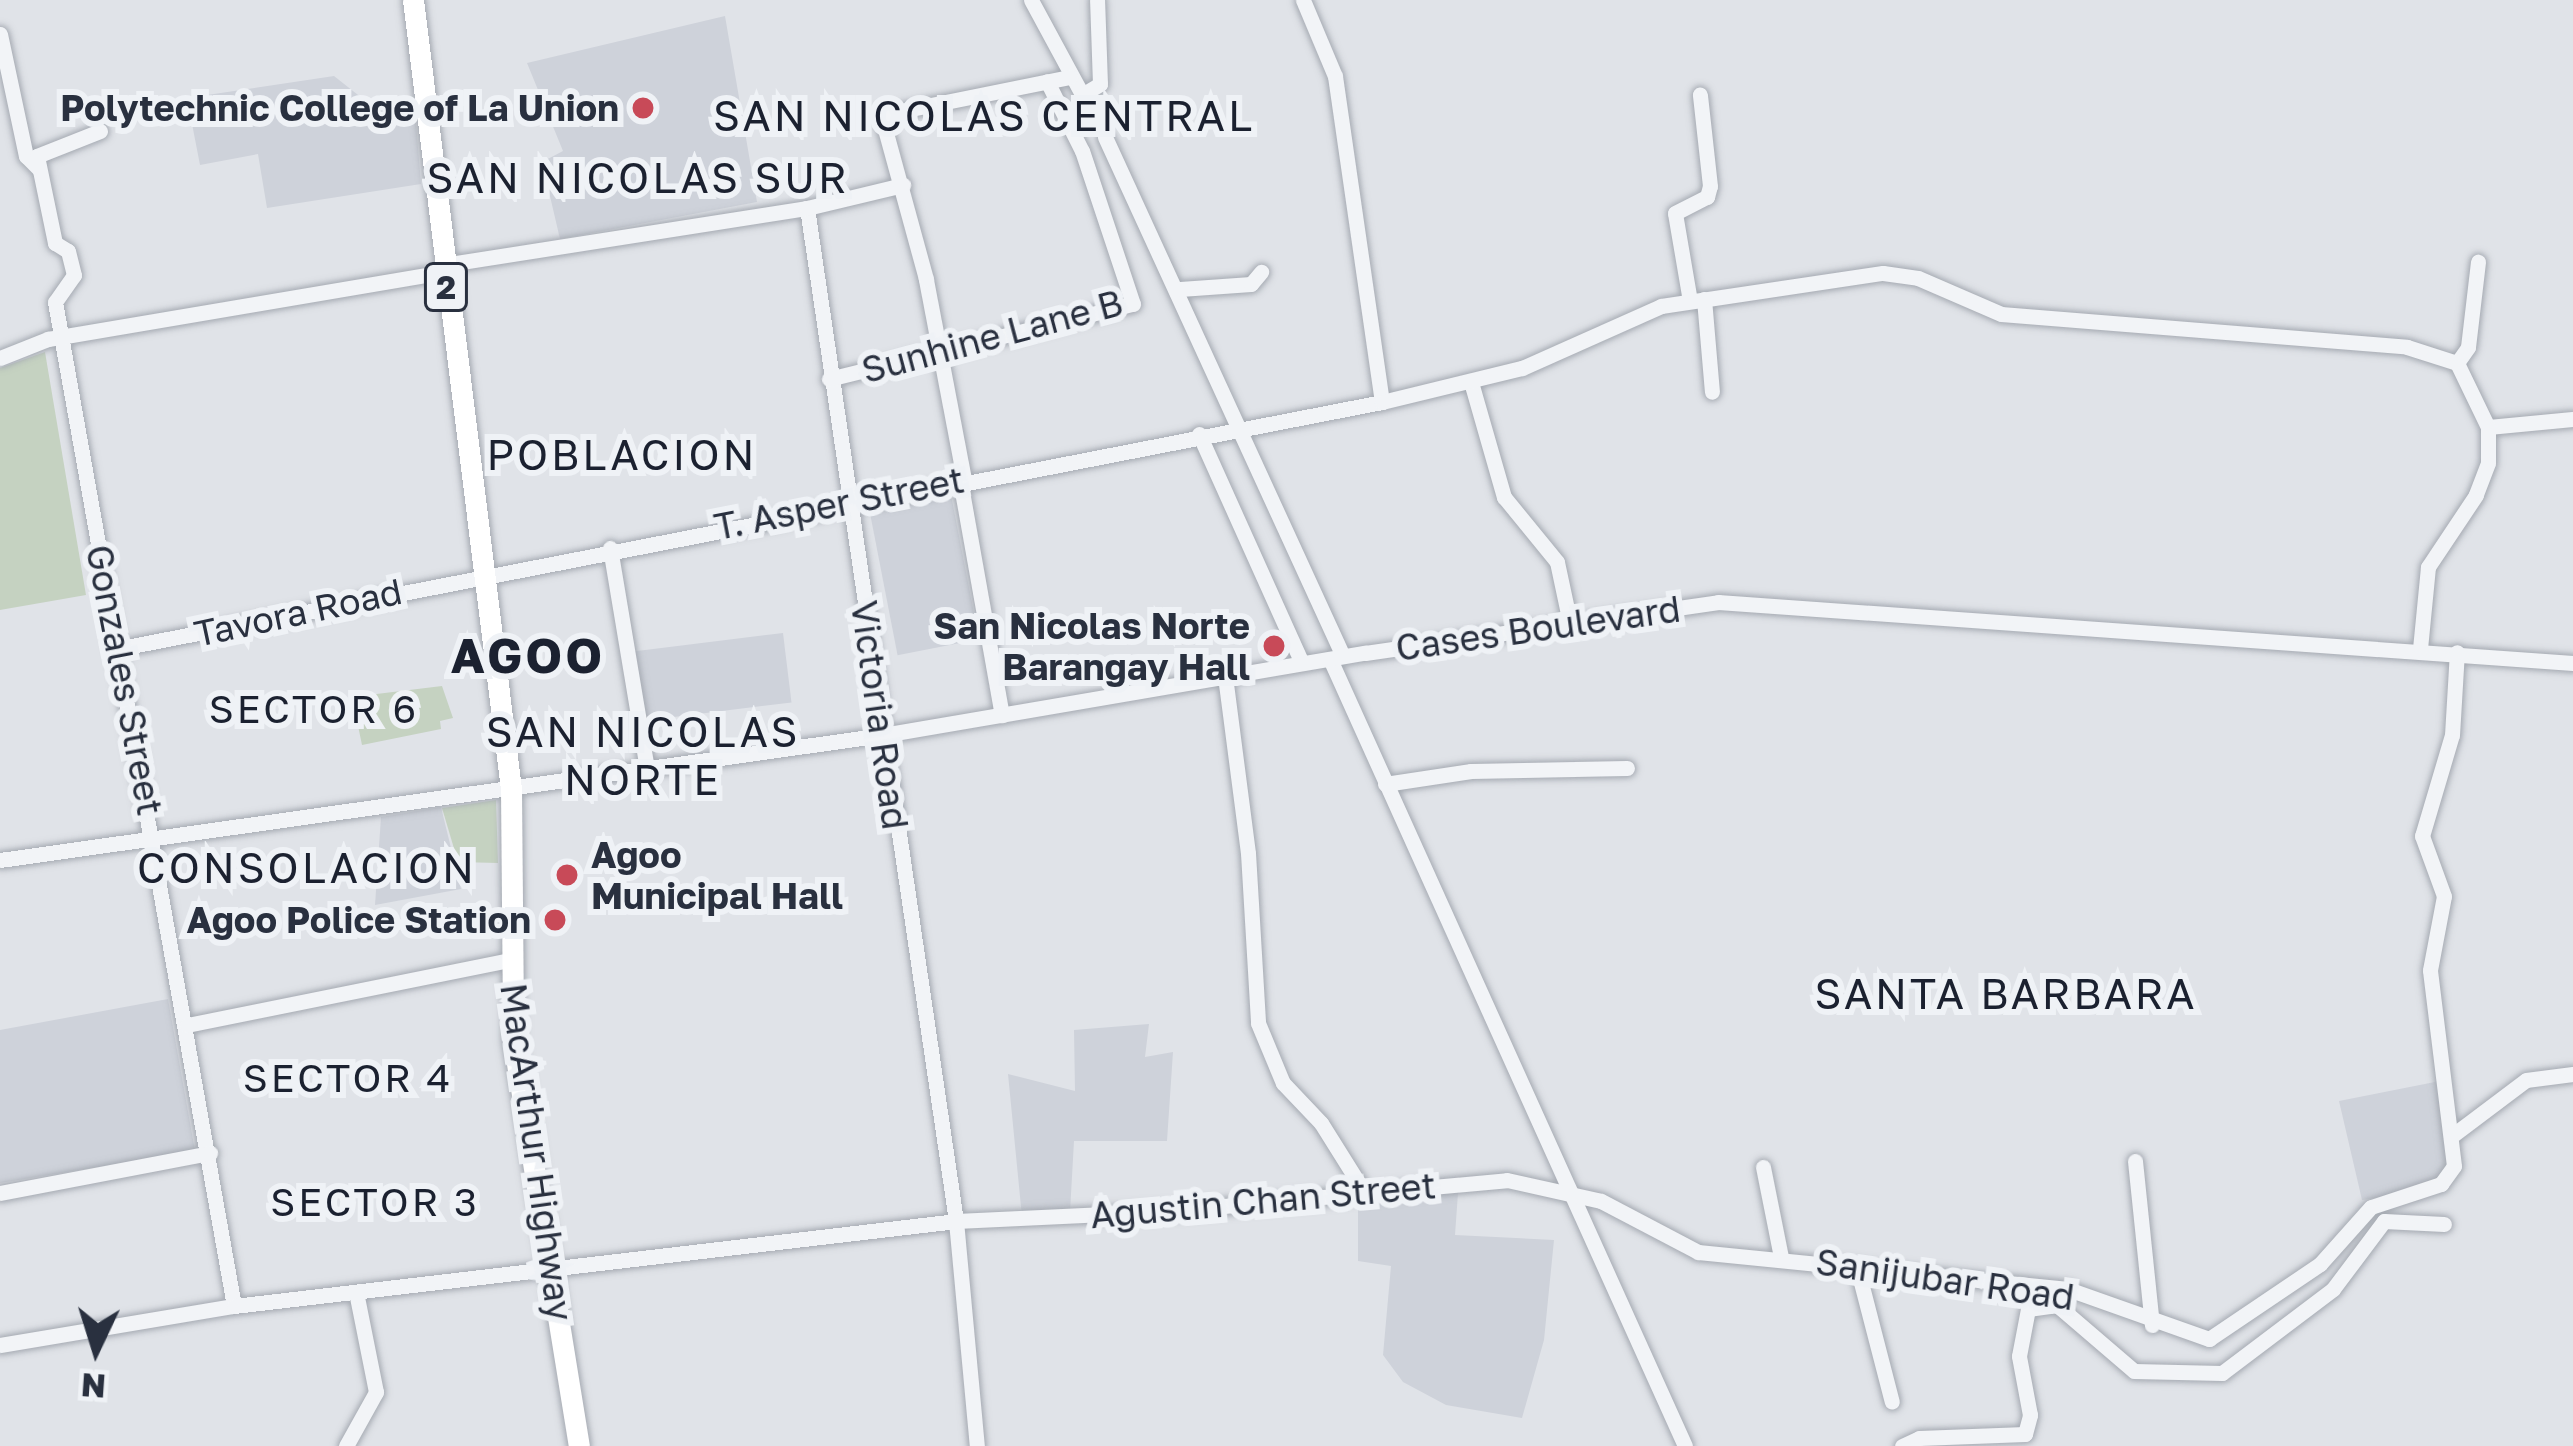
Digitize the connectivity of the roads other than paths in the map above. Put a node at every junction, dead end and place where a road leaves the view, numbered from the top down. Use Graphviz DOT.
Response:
graph roads {
  1 [pos="413,0"];
  2 [pos="1031,0"];
  3 [pos="1097,0"];
  4 [pos="1303,0"];
  5 [pos="0,34"];
  6 [pos="1070,77"];
  7 [pos="1047,81"];
  8 [pos="1700,95"];
  9 [pos="100,131"];
  10 [pos="1105,137"];
  11 [pos="39,169"];
  12 [pos="903,185"];
  13 [pos="808,208"];
  14 [pos="2478,262"];
  15 [pos="444,268"];
  16 [pos="1261,272"];
  17 [pos="1180,289"];
  18 [pos="1697,300"];
  19 [pos="65,336"];
  20 [pos="940,354"];
  21 [pos="0,358"];
  22 [pos="2457,363"];
  23 [pos="829,379"];
  24 [pos="1471,382"];
  25 [pos="1712,392"];
  26 [pos="1382,402"];
  27 [pos="2573,419"];
  28 [pos="1244,426"];
  29 [pos="2488,428"];
  30 [pos="1198,434"];
  31 [pos="962,480"];
  32 [pos="850,501"];
  33 [pos="610,548"];
  34 [pos="480,574"];
  35 [pos="1570,623"];
  36 [pos="2420,649"];
  37 [pos="116,650"];
  38 [pos="2457,652"];
  39 [pos="1337,657"];
  40 [pos="1302,663"];
  41 [pos="2573,663"];
  42 [pos="1225,676"];
  43 [pos="1002,716"];
  44 [pos="884,735"];
  45 [pos="1628,768"];
  46 [pos="646,770"];
  47 [pos="1385,784"];
  48 [pos="511,789"];
  49 [pos="155,838"];
  50 [pos="0,860"];
  51 [pos="510,960"];
  52 [pos="187,1025"];
  53 [pos="2573,1074"];
  54 [pos="2453,1135"];
  55 [pos="210,1153"];
  56 [pos="2135,1161"];
  57 [pos="1763,1167"];
  58 [pos="1363,1190"];
  59 [pos="0,1193"];
  60 [pos="1569,1193"];
  61 [pos="956,1221"];
  62 [pos="2444,1224"];
  63 [pos="1780,1257"];
  64 [pos="1857,1267"];
  65 [pos="554,1270"];
  66 [pos="356,1292"];
  67 [pos="234,1306"];
  68 [pos="2152,1325"];
  69 [pos="0,1345"];
  70 [pos="1892,1402"];
  71 [pos="346,1446"];
  72 [pos="580,1446"];
  73 [pos="977,1446"];
  74 [pos="1685,1446"];
  75 [pos="1902,1446"];
  1 -- 15 [label="highway, MacArthur Highway / 2"];
  2 -- 6 [label="street"];
  3 -- 6 [label="street"];
  4 -- 26 [label="street"];
  5 -- 11 [label="street"];
  6 -- 7 [label="street"];
  7 -- 12 [label="street"];
  7 -- 20 [label="street, Sunhine Lane B"];
  8 -- 18 [label="street"];
  9 -- 11 [label="street"];
  10 -- 17 [label="street"];
  11 -- 19 [label="street, Gonzales Street"];
  12 -- 13 [label="street"];
  12 -- 20 [label="street"];
  13 -- 15 [label="street"];
  13 -- 23 [label="street, Victoria Road"];
  14 -- 22 [label="street"];
  15 -- 19 [label="street"];
  15 -- 34 [label="highway, MacArthur Highway / 2"];
  16 -- 17 [label="street"];
  17 -- 28 [label="street"];
  18 -- 22 [label="street, T. Asper Street"];
  18 -- 24 [label="street, T. Asper Street"];
  18 -- 25 [label="street"];
  19 -- 21 [label="street"];
  19 -- 37 [label="street, Gonzales Street"];
  20 -- 23 [label="street, Sunhine Lane B"];
  20 -- 31 [label="street"];
  22 -- 29 [label="street"];
  23 -- 32 [label="street, Victoria Road"];
  24 -- 26 [label="street, T. Asper Street"];
  24 -- 35 [label="street"];
  26 -- 28 [label="street, T. Asper Street"];
  27 -- 29 [label="street"];
  28 -- 30 [label="street, T. Asper Street"];
  28 -- 39 [label="street"];
  29 -- 36 [label="street"];
  30 -- 31 [label="street, T. Asper Street"];
  30 -- 40 [label="street"];
  31 -- 32 [label="street, T. Asper Street"];
  31 -- 43 [label="street"];
  32 -- 33 [label="street, T. Asper Street"];
  32 -- 44 [label="street, Victoria Road"];
  33 -- 34 [label="street, T. Asper Street"];
  33 -- 46 [label="street"];
  34 -- 37 [label="street, Tavora Road"];
  34 -- 48 [label="highway, MacArthur Highway / 2"];
  35 -- 36 [label="street, Cases Boulevard"];
  35 -- 39 [label="street, Cases Boulevard"];
  36 -- 38 [label="street, Cases Boulevard"];
  37 -- 49 [label="street, Gonzales Street"];
  38 -- 41 [label="street, Cases Boulevard"];
  38 -- 54 [label="street"];
  39 -- 40 [label="street, Cases Boulevard"];
  39 -- 47 [label="street"];
  40 -- 42 [label="street, Cases Boulevard"];
  42 -- 43 [label="street, Cases Boulevard"];
  42 -- 58 [label="street"];
  43 -- 44 [label="street, Cases Boulevard"];
  44 -- 46 [label="street, Cases Boulevard"];
  44 -- 61 [label="street, Victoria Road"];
  45 -- 47 [label="street"];
  46 -- 48 [label="street, Cases Boulevard"];
  47 -- 60 [label="street"];
  48 -- 49 [label="street, Cases Boulevard"];
  48 -- 51 [label="highway, MacArthur Highway / 2"];
  49 -- 50 [label="street, Cases Boulevard"];
  49 -- 52 [label="street, Gonzales Street"];
  51 -- 52 [label="street"];
  51 -- 65 [label="highway, MacArthur Highway / 2"];
  52 -- 55 [label="street, Gonzales Street"];
  53 -- 54 [label="street"];
  54 -- 68 [label="street, Sanijubar Road"];
  55 -- 59 [label="street"];
  55 -- 67 [label="street, Gonzales Street"];
  56 -- 68 [label="street"];
  57 -- 63 [label="street"];
  58 -- 60 [label="street, Agustin Chan Street"];
  58 -- 61 [label="street, Agustin Chan Street"];
  60 -- 63 [label="street, Sanijubar Road"];
  60 -- 74 [label="street"];
  61 -- 65 [label="street, Agustin Chan Street"];
  61 -- 73 [label="street, Victoria Road"];
  62 -- 75 [label="street"];
  63 -- 64 [label="street, Sanijubar Road"];
  64 -- 68 [label="street, Sanijubar Road"];
  64 -- 70 [label="street"];
  65 -- 66 [label="street, Agustin Chan Street"];
  65 -- 72 [label="highway, MacArthur Highway / 2"];
  66 -- 67 [label="street, Agustin Chan Street"];
  66 -- 71 [label="street"];
  67 -- 69 [label="street, Agustin Chan Street"];
}
